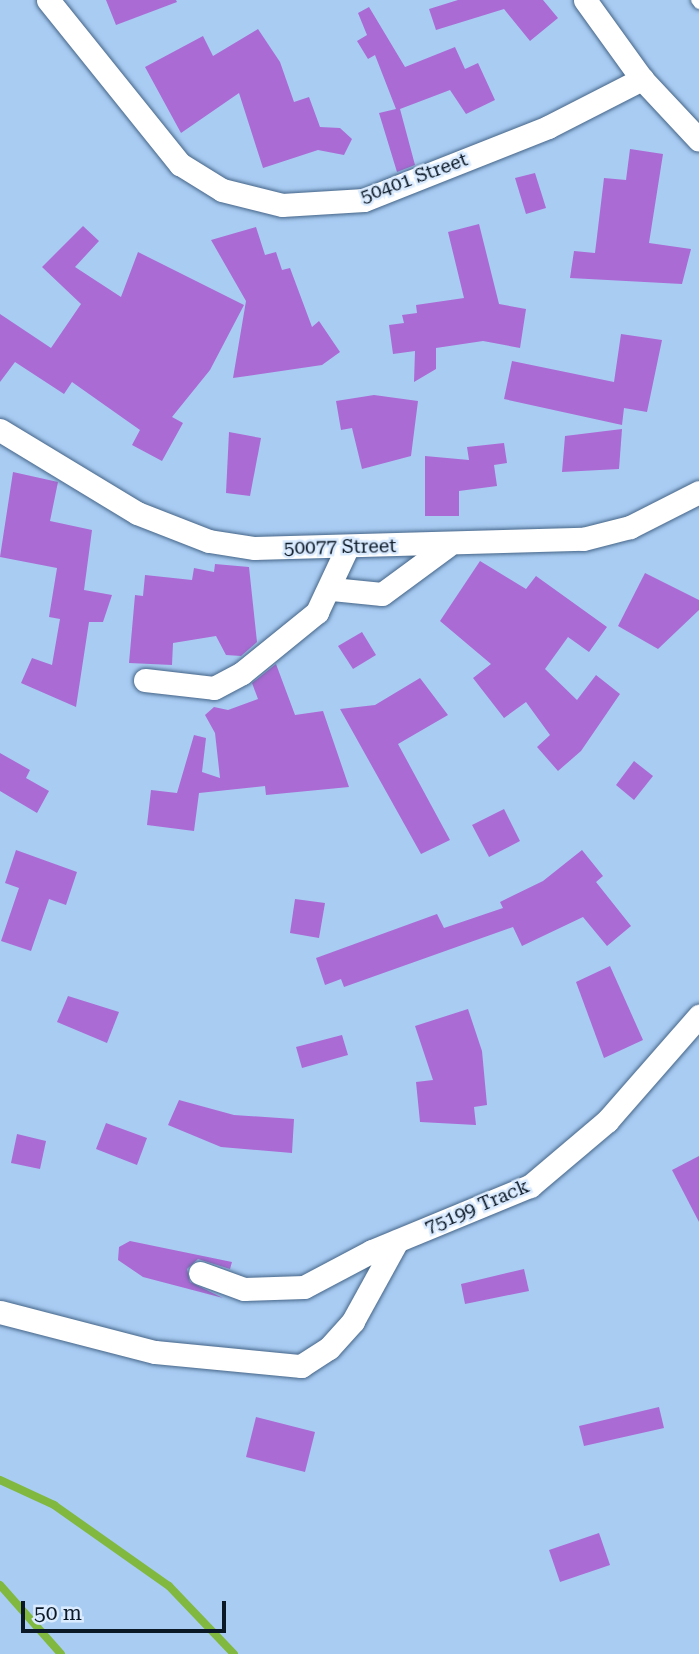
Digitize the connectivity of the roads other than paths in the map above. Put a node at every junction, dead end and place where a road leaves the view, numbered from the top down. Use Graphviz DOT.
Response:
graph roads {
  1 [pos="48,0"];
  2 [pos="585,0"];
  3 [pos="642,79"];
  4 [pos="699,141"];
  5 [pos="3,436"];
  6 [pos="699,492"];
  7 [pos="447,546"];
  8 [pos="347,548"];
  9 [pos="332,589"];
  10 [pos="145,680"];
  11 [pos="699,1016"];
  12 [pos="397,1241"];
  13 [pos="200,1273"];
  14 [pos="0,1312"];
  1 -- 3 [label="street, 50401 Street"];
  2 -- 3 [label="street"];
  3 -- 4 [label="street"];
  5 -- 8 [label="street, 50077 Street"];
  6 -- 7 [label="street, 50077 Street"];
  7 -- 8 [label="street, 50077 Street"];
  7 -- 9 [label="street"];
  8 -- 9 [label="street"];
  9 -- 10 [label="street"];
  11 -- 12 [label="street, 75199 Track"];
  12 -- 13 [label="street, 75199 Track"];
  12 -- 14 [label="street"];
}
